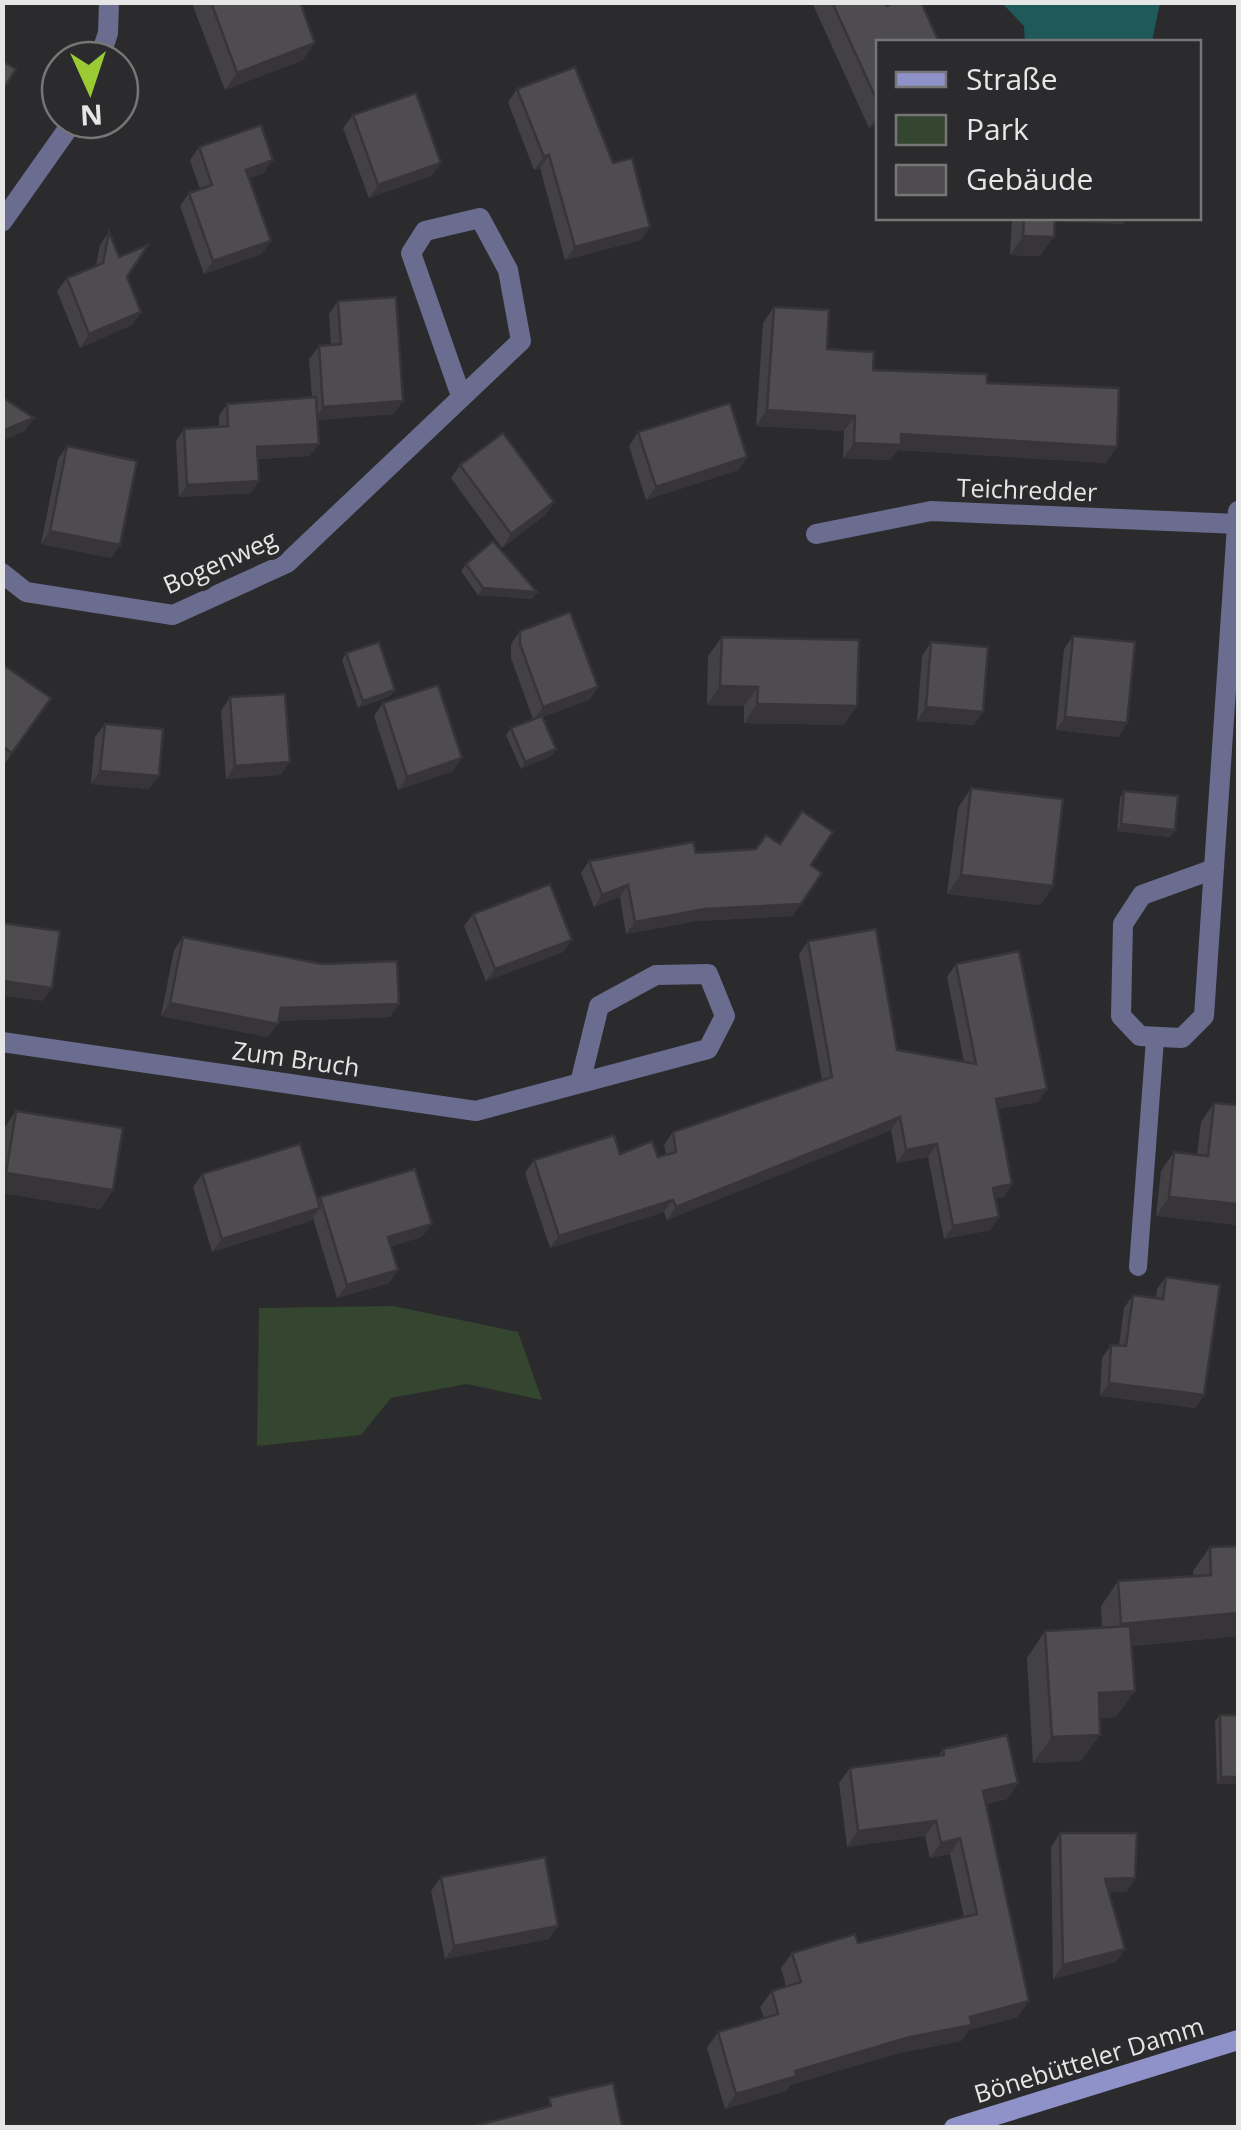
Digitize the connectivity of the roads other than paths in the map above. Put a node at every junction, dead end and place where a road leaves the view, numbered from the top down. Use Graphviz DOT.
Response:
graph roads {
  1 [pos="109,2"];
  2 [pos="105,40"];
  3 [pos="60,140"];
  4 [pos="2,222"];
  5 [pos="462,396"];
  6 [pos="1238,511"];
  7 [pos="1238,524"];
  8 [pos="816,534"];
  9 [pos="2,573"];
  10 [pos="1214,869"];
  11 [pos="1156,1039"];
  12 [pos="2,1042"];
  13 [pos="580,1084"];
  14 [pos="1138,1267"];
  15 [pos="1238,2040"];
  16 [pos="954,2128"];
  1 -- 2 [label="street"];
  3 -- 4 [label="street"];
  5 -- 5 [label="street, Bogenweg"];
  5 -- 9 [label="street, Bogenweg"];
  6 -- 7 [label="street"];
  7 -- 8 [label="street, Teichredder"];
  7 -- 10 [label="street"];
  10 -- 11 [label="street"];
  10 -- 11 [label="street"];
  11 -- 14 [label="lane"];
  12 -- 13 [label="street, Zum Bruch"];
  13 -- 13 [label="street, Zum Bruch"];
  15 -- 16 [label="street, Bönebütteler Damm"];
}
